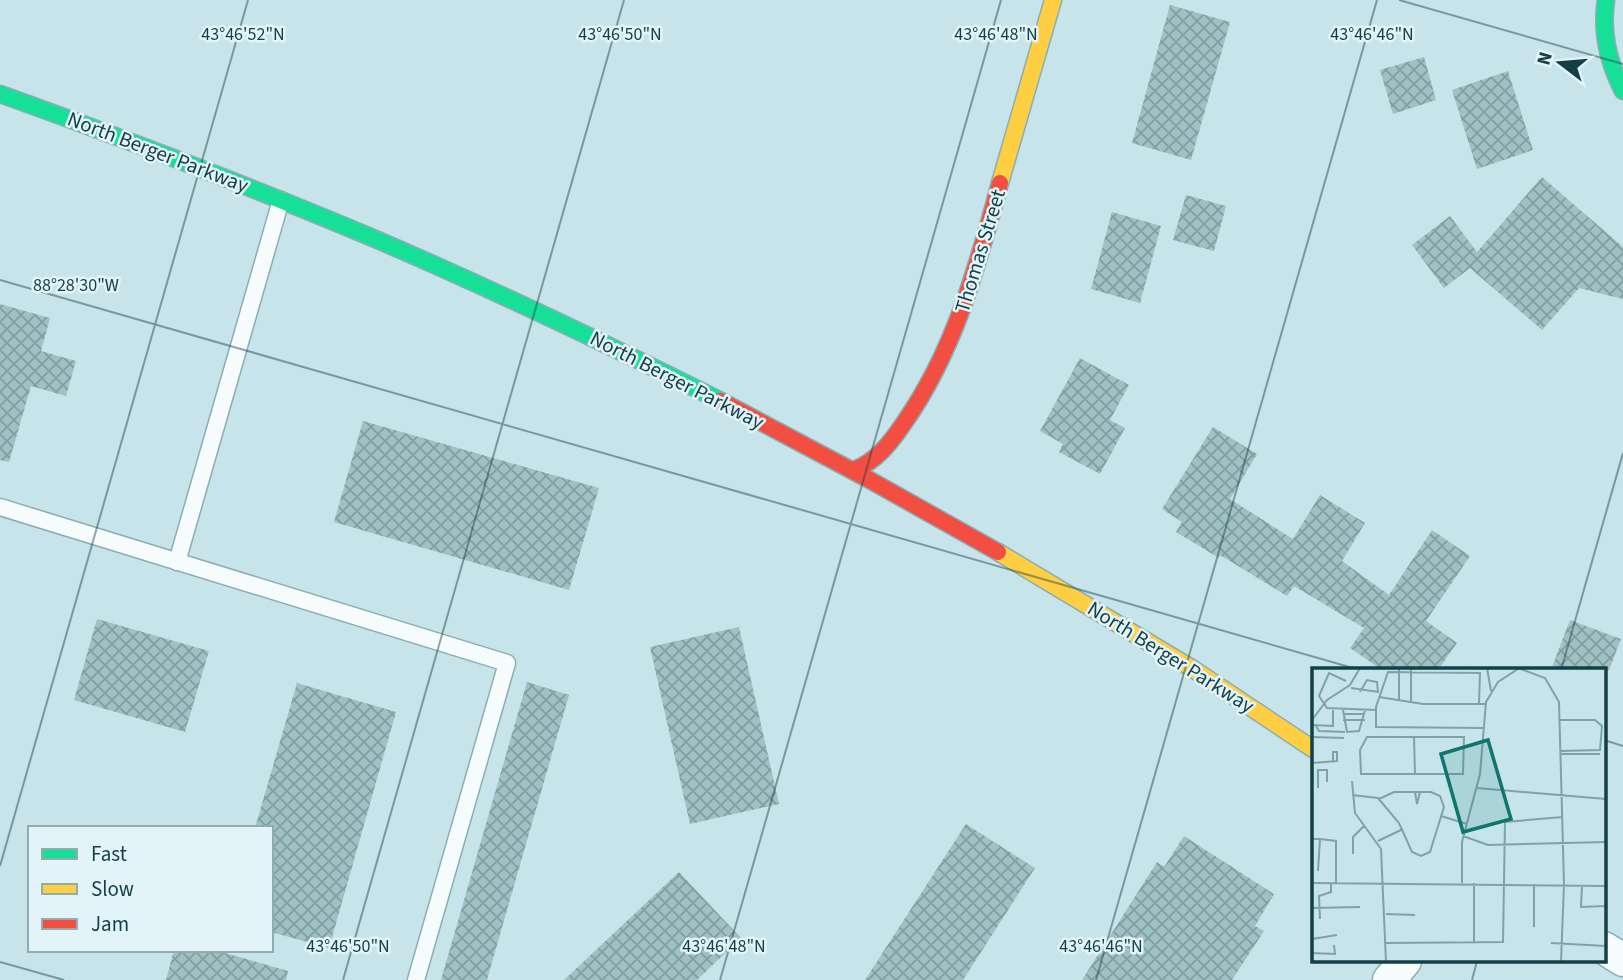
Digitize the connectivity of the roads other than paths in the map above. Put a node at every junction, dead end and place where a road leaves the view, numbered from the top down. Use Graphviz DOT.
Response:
graph roads {
  1 [pos="1053,0"];
  2 [pos="1606,0"];
  3 [pos="1623,91"];
  4 [pos="0,94"];
  5 [pos="281,200"];
  6 [pos="854,470"];
  7 [pos="0,507"];
  8 [pos="177,562"];
  9 [pos="1312,748"];
  10 [pos="1606,949"];
  11 [pos="1623,960"];
  12 [pos="1404,962"];
  13 [pos="416,980"];
  14 [pos="1389,980"];
  1 -- 6 [label="street, Thomas Street"];
  2 -- 3 [label="street"];
  4 -- 5 [label="street, North Berger Parkway"];
  5 -- 6 [label="street, North Berger Parkway"];
  5 -- 8 [label="lane"];
  6 -- 9 [label="street, North Berger Parkway"];
  7 -- 8 [label="lane"];
  8 -- 13 [label="lane"];
  10 -- 11 [label="street"];
  12 -- 14 [label="street"];
}
